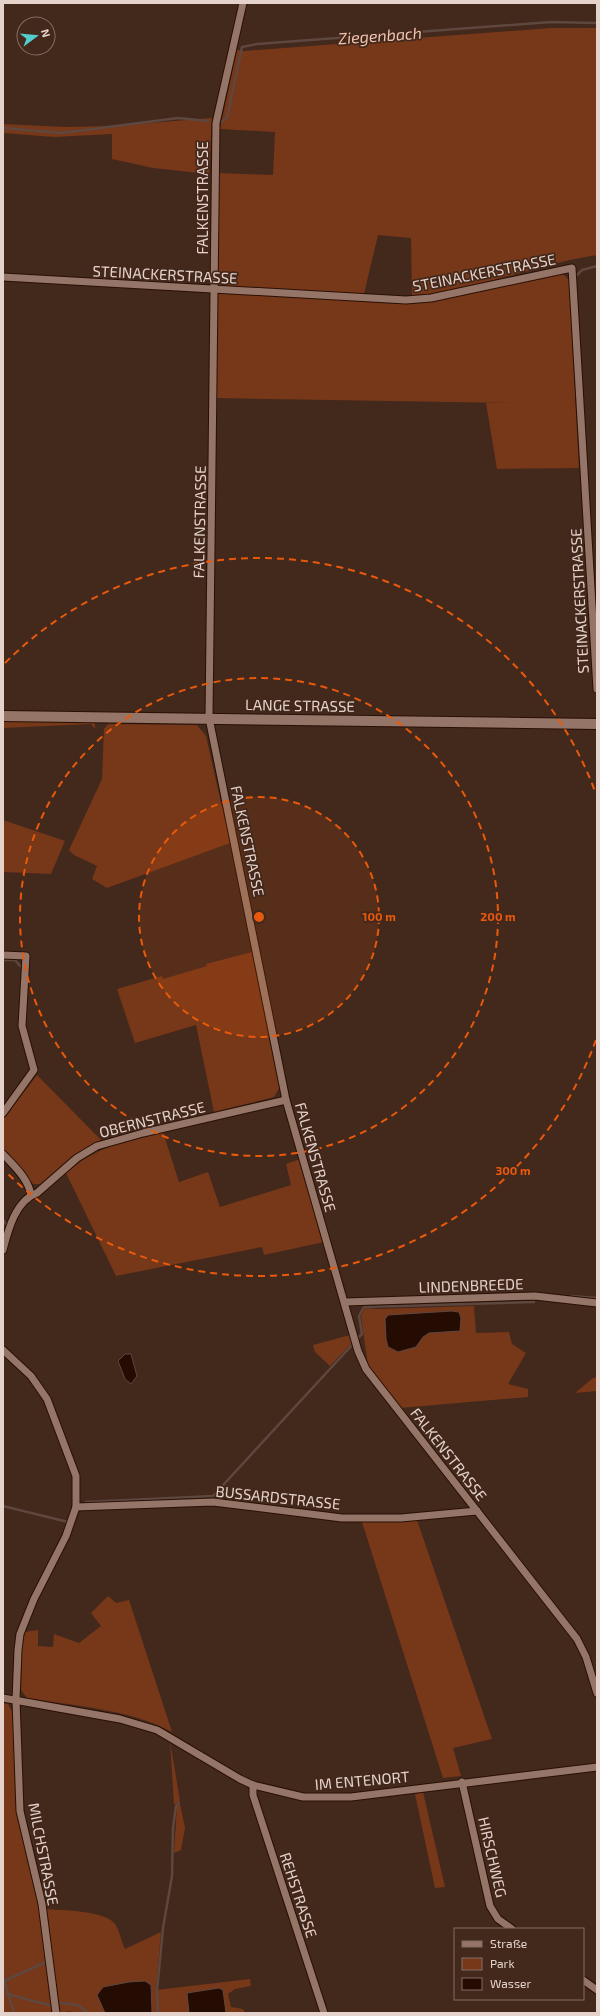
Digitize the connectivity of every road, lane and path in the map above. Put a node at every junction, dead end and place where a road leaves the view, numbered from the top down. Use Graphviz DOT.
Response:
graph roads {
  1 [pos="243,3"];
  2 [pos="3,277"];
  3 [pos="215,290"];
  4 [pos="597,689"];
  5 [pos="3,716"];
  6 [pos="209,718"];
  7 [pos="597,724"];
  8 [pos="3,955"];
  9 [pos="286,1100"];
  10 [pos="3,1114"];
  11 [pos="3,1154"];
  12 [pos="31,1195"];
  13 [pos="3,1250"];
  14 [pos="344,1302"];
  15 [pos="597,1303"];
  16 [pos="3,1350"];
  17 [pos="76,1507"];
  18 [pos="477,1511"];
  19 [pos="597,1693"];
  20 [pos="3,1698"];
  21 [pos="16,1700"];
  22 [pos="597,1767"];
  23 [pos="462,1782"];
  24 [pos="253,1785"];
  25 [pos="511,1928"];
  26 [pos="584,1981"];
  27 [pos="597,1990"];
  28 [pos="56,2013"];
  29 [pos="324,2013"];
  1 -- 3 [label="street, FALKENSTRASSE"];
  2 -- 3 [label="street, STEINACKERSTRASSE"];
  3 -- 4 [label="street, STEINACKERSTRASSE"];
  3 -- 6 [label="street, FALKENSTRASSE"];
  5 -- 6 [label="street, LANGE STRASSE"];
  6 -- 7 [label="street, LANGE STRASSE"];
  6 -- 9 [label="street, FALKENSTRASSE"];
  8 -- 10 [label="street"];
  9 -- 12 [label="street, OBERNSTRASSE"];
  9 -- 14 [label="street, FALKENSTRASSE"];
  11 -- 12 [label="street"];
  12 -- 13 [label="street, OBERNSTRASSE"];
  14 -- 15 [label="street, LINDENBREEDE"];
  14 -- 18 [label="street, FALKENSTRASSE"];
  16 -- 17 [label="street, MILCHSTRASSE"];
  17 -- 18 [label="street, BUSSARDSTRASSE"];
  17 -- 21 [label="street, MILCHSTRASSE"];
  18 -- 19 [label="street, FALKENSTRASSE"];
  20 -- 21 [label="street, IM ENTENORT"];
  21 -- 24 [label="street, IM ENTENORT"];
  21 -- 28 [label="street, MILCHSTRASSE"];
  22 -- 23 [label="street, IM ENTENORT"];
  23 -- 24 [label="street, IM ENTENORT"];
  23 -- 25 [label="street, HIRSCHWEG"];
  24 -- 29 [label="street, REHSTRASSE"];
  26 -- 27 [label="street"];
}
